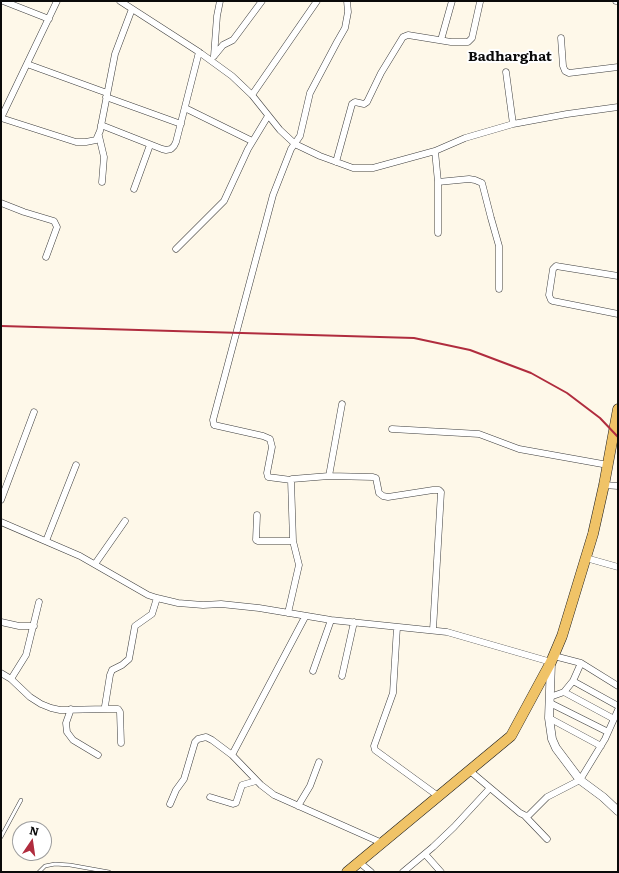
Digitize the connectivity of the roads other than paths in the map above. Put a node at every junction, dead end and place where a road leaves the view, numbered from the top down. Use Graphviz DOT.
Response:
graph roads {
  1 [pos="3,1"];
  2 [pos="57,1"];
  3 [pos="120,1"];
  4 [pos="220,1"];
  5 [pos="262,1"];
  6 [pos="317,1"];
  7 [pos="347,1"];
  8 [pos="452,1"];
  9 [pos="480,2"];
  10 [pos="132,9"];
  11 [pos="49,19"];
  12 [pos="561,38"];
  13 [pos="441,40"];
  14 [pos="199,52"];
  15 [pos="212,58"];
  16 [pos="27,64"];
  17 [pos="618,67"];
  18 [pos="506,72"];
  19 [pos="107,95"];
  20 [pos="252,96"];
  21 [pos="4,106"];
  22 [pos="618,107"];
  23 [pos="185,108"];
  24 [pos="268,116"];
  25 [pos="1,118"];
  26 [pos="181,124"];
  27 [pos="513,124"];
  28 [pos="101,125"];
  29 [pos="99,136"];
  30 [pos="252,141"];
  31 [pos="294,144"];
  32 [pos="150,145"];
  33 [pos="435,151"];
  34 [pos="336,162"];
  35 [pos="102,182"];
  36 [pos="438,182"];
  37 [pos="134,189"];
  38 [pos="1,204"];
  39 [pos="438,233"];
  40 [pos="176,249"];
  41 [pos="46,257"];
  42 [pos="618,276"];
  43 [pos="499,289"];
  44 [pos="618,314"];
  45 [pos="342,404"];
  46 [pos="618,409"];
  47 [pos="34,412"];
  48 [pos="392,429"];
  49 [pos="76,465"];
  50 [pos="608,465"];
  51 [pos="329,476"];
  52 [pos="291,480"];
  53 [pos="604,485"];
  54 [pos="618,486"];
  55 [pos="1,500"];
  56 [pos="257,515"];
  57 [pos="125,521"];
  58 [pos="1,522"];
  59 [pos="46,541"];
  60 [pos="293,541"];
  61 [pos="586,558"];
  62 [pos="95,564"];
  63 [pos="618,567"];
  64 [pos="157,598"];
  65 [pos="39,602"];
  66 [pos="288,612"];
  67 [pos="305,616"];
  68 [pos="331,620"];
  69 [pos="1,622"];
  70 [pos="354,622"];
  71 [pos="34,626"];
  72 [pos="397,627"];
  73 [pos="433,630"];
  74 [pos="553,659"];
  75 [pos="581,663"];
  76 [pos="313,671"];
  77 [pos="1,673"];
  78 [pos="342,676"];
  79 [pos="11,679"];
  80 [pos="574,681"];
  81 [pos="618,686"];
  82 [pos="564,692"];
  83 [pos="550,700"];
  84 [pos="618,706"];
  85 [pos="107,709"];
  86 [pos="71,710"];
  87 [pos="618,710"];
  88 [pos="549,718"];
  89 [pos="614,719"];
  90 [pos="608,732"];
  91 [pos="121,743"];
  92 [pos="601,746"];
  93 [pos="98,755"];
  94 [pos="232,755"];
  95 [pos="319,762"];
  96 [pos="470,770"];
  97 [pos="580,780"];
  98 [pos="256,781"];
  99 [pos="490,788"];
  100 [pos="438,796"];
  101 [pos="210,797"];
  102 [pos="21,800"];
  103 [pos="170,804"];
  104 [pos="298,806"];
  105 [pos="618,811"];
  106 [pos="526,816"];
  107 [pos="1,837"];
  108 [pos="547,839"];
  109 [pos="382,843"];
  110 [pos="425,854"];
  111 [pos="359,862"];
  112 [pos="39,872"];
  113 [pos="109,872"];
  114 [pos="347,872"];
  115 [pos="371,872"];
  116 [pos="403,872"];
  117 [pos="441,872"];
  1 -- 11 [label="street"];
  2 -- 11 [label="street"];
  3 -- 10 [label="street"];
  4 -- 15 [label="street"];
  5 -- 15 [label="street"];
  6 -- 20 [label="street"];
  7 -- 31 [label="street"];
  8 -- 13 [label="street"];
  9 -- 13 [label="street"];
  10 -- 14 [label="street"];
  10 -- 19 [label="street"];
  11 -- 16 [label="street"];
  12 -- 17 [label="street"];
  13 -- 34 [label="street"];
  14 -- 15 [label="street"];
  14 -- 23 [label="street"];
  15 -- 20 [label="street"];
  16 -- 19 [label="street"];
  16 -- 21 [label="street"];
  18 -- 27 [label="street"];
  19 -- 26 [label="street"];
  19 -- 28 [label="street"];
  20 -- 24 [label="street"];
  21 -- 25 [label="street"];
  22 -- 27 [label="street"];
  23 -- 26 [label="street"];
  23 -- 30 [label="street"];
  24 -- 30 [label="street"];
  24 -- 31 [label="street"];
  25 -- 29 [label="street"];
  26 -- 32 [label="street"];
  27 -- 33 [label="street"];
  28 -- 29 [label="street"];
  28 -- 32 [label="street"];
  29 -- 35 [label="street"];
  30 -- 40 [label="street"];
  31 -- 34 [label="street"];
  31 -- 52 [label="street"];
  32 -- 37 [label="street"];
  33 -- 34 [label="street"];
  33 -- 36 [label="street"];
  36 -- 39 [label="street"];
  36 -- 43 [label="street"];
  38 -- 41 [label="street"];
  42 -- 44 [label="street"];
  45 -- 51 [label="street"];
  46 -- 50 [label="main road"];
  47 -- 55 [label="street"];
  48 -- 50 [label="street"];
  49 -- 59 [label="street"];
  50 -- 53 [label="main road"];
  51 -- 52 [label="street"];
  51 -- 73 [label="street"];
  52 -- 60 [label="street"];
  53 -- 54 [label="street"];
  53 -- 61 [label="main road"];
  56 -- 60 [label="street"];
  57 -- 62 [label="street"];
  58 -- 59 [label="street"];
  59 -- 62 [label="street"];
  60 -- 66 [label="street"];
  61 -- 63 [label="street"];
  61 -- 74 [label="main road"];
  62 -- 64 [label="street"];
  64 -- 66 [label="street"];
  64 -- 85 [label="street"];
  65 -- 71 [label="street"];
  66 -- 67 [label="street"];
  67 -- 68 [label="street"];
  67 -- 94 [label="street"];
  68 -- 70 [label="street"];
  68 -- 76 [label="street"];
  69 -- 71 [label="street"];
  70 -- 72 [label="street"];
  70 -- 78 [label="street"];
  71 -- 79 [label="street"];
  72 -- 73 [label="street"];
  72 -- 100 [label="street"];
  73 -- 74 [label="street"];
  74 -- 75 [label="street"];
  74 -- 83 [label="street"];
  74 -- 96 [label="main road"];
  75 -- 80 [label="street"];
  75 -- 81 [label="street"];
  77 -- 79 [label="street"];
  79 -- 86 [label="street"];
  80 -- 82 [label="street"];
  80 -- 84 [label="street"];
  82 -- 83 [label="street"];
  82 -- 89 [label="street"];
  83 -- 88 [label="street"];
  83 -- 90 [label="street"];
  85 -- 86 [label="street"];
  85 -- 91 [label="street"];
  86 -- 93 [label="street"];
  87 -- 89 [label="street"];
  88 -- 92 [label="street"];
  88 -- 97 [label="street"];
  89 -- 90 [label="street"];
  90 -- 92 [label="street"];
  92 -- 97 [label="street"];
  94 -- 98 [label="street"];
  94 -- 103 [label="street"];
  95 -- 104 [label="street"];
  96 -- 99 [label="street"];
  96 -- 100 [label="main road"];
  97 -- 105 [label="street"];
  97 -- 106 [label="street"];
  98 -- 101 [label="street"];
  98 -- 104 [label="street"];
  99 -- 106 [label="street"];
  99 -- 110 [label="street"];
  100 -- 109 [label="main road"];
  102 -- 107 [label="lane"];
  104 -- 109 [label="street"];
  106 -- 108 [label="street"];
  109 -- 111 [label="main road"];
  110 -- 116 [label="street"];
  110 -- 117 [label="street"];
  111 -- 114 [label="main road"];
  111 -- 115 [label="street"];
  112 -- 113 [label="lane"];
}
